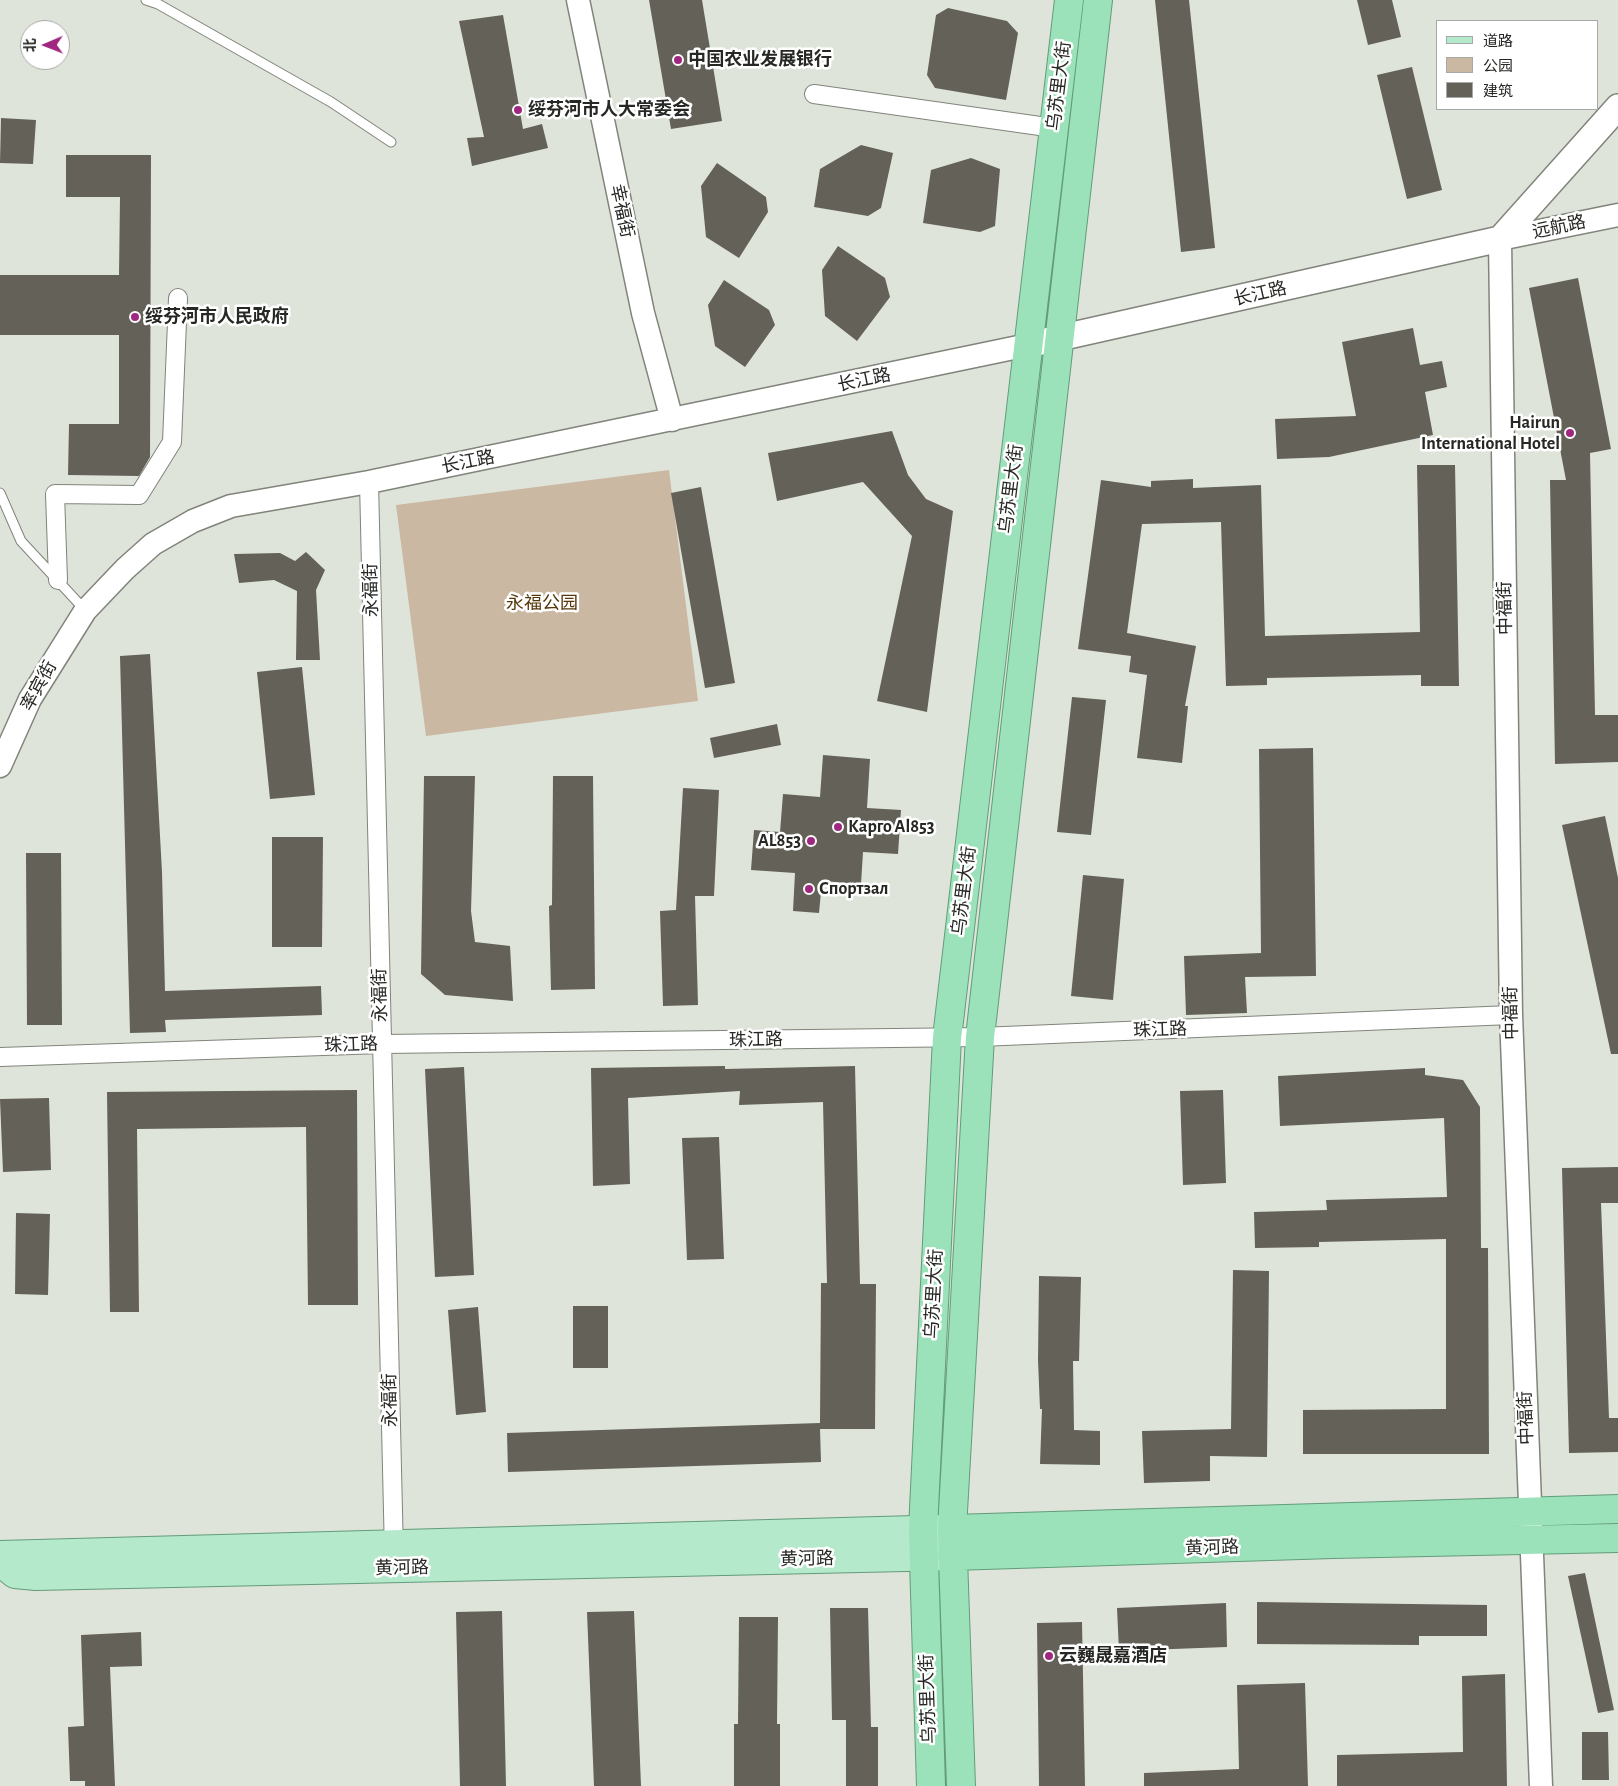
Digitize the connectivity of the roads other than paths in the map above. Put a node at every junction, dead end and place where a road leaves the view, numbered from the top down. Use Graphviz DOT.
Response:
graph roads {
  1 [pos="146,0"];
  2 [pos="578,0"];
  3 [pos="1069,0"];
  4 [pos="1098,0"];
  5 [pos="814,94"];
  6 [pos="1618,108"];
  7 [pos="1054,128"];
  8 [pos="391,142"];
  9 [pos="1618,215"];
  10 [pos="1500,239"];
  11 [pos="178,298"];
  12 [pos="1059,339"];
  13 [pos="1028,345"];
  14 [pos="672,420"];
  15 [pos="369,482"];
  16 [pos="0,493"];
  17 [pos="58,580"];
  18 [pos="85,610"];
  19 [pos="0,766"];
  20 [pos="1511,1015"];
  21 [pos="947,1038"];
  22 [pos="980,1038"];
  23 [pos="382,1044"];
  24 [pos="0,1057"];
  25 [pos="1618,1509"];
  26 [pos="1530,1511"];
  27 [pos="924,1529"];
  28 [pos="952,1529"];
  29 [pos="1618,1538"];
  30 [pos="1531,1540"];
  31 [pos="0,1555"];
  32 [pos="952,1556"];
  33 [pos="394,1557"];
  34 [pos="924,1557"];
  35 [pos="0,1562"];
  36 [pos="931,1786"];
  37 [pos="961,1786"];
  38 [pos="1541,1786"];
  1 -- 8 [label="lane"];
  2 -- 14 [label="street, 幸福街"];
  3 -- 7 [label="highway, 乌苏里大街"];
  4 -- 12 [label="highway, 乌苏里大街"];
  5 -- 7 [label="street"];
  6 -- 10 [label="main road"];
  7 -- 13 [label="highway, 乌苏里大街"];
  9 -- 10 [label="street, 远航路"];
  10 -- 12 [label="main road, 长江路"];
  10 -- 20 [label="street, 中福街"];
  11 -- 17 [label="street"];
  12 -- 13 [label="main road, 长江路"];
  12 -- 22 [label="highway, 乌苏里大街"];
  13 -- 14 [label="street, 长江路"];
  13 -- 21 [label="highway, 乌苏里大街"];
  14 -- 15 [label="street, 长江路"];
  15 -- 18 [label="street, 长江路"];
  15 -- 23 [label="street, 永福街"];
  16 -- 17 [label="lane"];
  17 -- 18 [label="lane"];
  18 -- 19 [label="street, 率宾街"];
  20 -- 22 [label="street, 珠江路"];
  20 -- 26 [label="street, 中福街"];
  21 -- 22 [label="street, 珠江路"];
  21 -- 23 [label="street, 珠江路"];
  21 -- 27 [label="highway, 乌苏里大街"];
  22 -- 28 [label="highway, 乌苏里大街"];
  23 -- 24 [label="street, 珠江路"];
  23 -- 33 [label="street, 永福街"];
  25 -- 26 [label="highway, 黄河路"];
  26 -- 28 [label="highway, 黄河路"];
  26 -- 30 [label="street, 中福街"];
  27 -- 28 [label="main road, 黄河路"];
  27 -- 33 [label="main road, 黄河路"];
  27 -- 34 [label="highway, 乌苏里大街"];
  28 -- 32 [label="highway, 乌苏里大街"];
  29 -- 30 [label="highway, 黄河路"];
  30 -- 32 [label="highway, 黄河路"];
  30 -- 38 [label="street, 中福街"];
  31 -- 33 [label="main road, 黄河路"];
  32 -- 34 [label="main road, 黄河路"];
  32 -- 37 [label="highway, 乌苏里大街"];
  33 -- 34 [label="main road, 黄河路"];
  33 -- 35 [label="main road, 黄河路"];
  34 -- 36 [label="highway, 乌苏里大街"];
}
